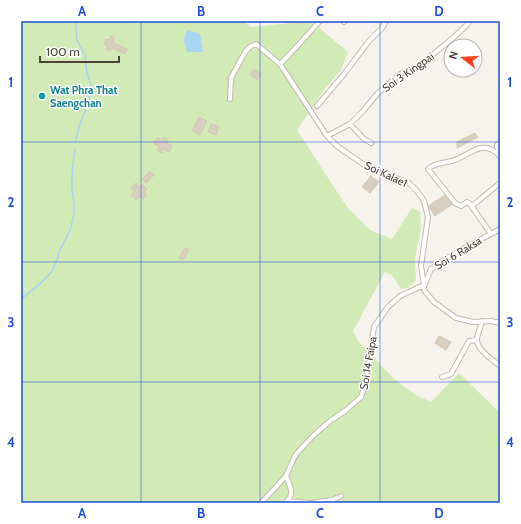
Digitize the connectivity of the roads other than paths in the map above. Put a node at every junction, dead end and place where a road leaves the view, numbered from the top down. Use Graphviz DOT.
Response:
graph roads {
  1 [pos="320,21"];
  2 [pos="383,21"];
  3 [pos="469,21"];
  4 [pos="280,64"];
  5 [pos="230,99"];
  6 [pos="317,106"];
  7 [pos="350,124"];
  8 [pos="327,136"];
  9 [pos="371,143"];
  10 [pos="500,143"];
  11 [pos="500,151"];
  12 [pos="500,156"];
  13 [pos="500,183"];
  14 [pos="472,206"];
  15 [pos="500,229"];
  16 [pos="491,234"];
  17 [pos="424,285"];
  18 [pos="482,321"];
  19 [pos="500,323"];
  20 [pos="477,340"];
  21 [pos="500,366"];
  22 [pos="442,377"];
  23 [pos="286,476"];
  24 [pos="341,496"];
  25 [pos="287,502"];
  26 [pos="261,503"];
  1 -- 4 [label="street"];
  2 -- 6 [label="street"];
  3 -- 7 [label="street, Soi 3 Kingpai"];
  4 -- 5 [label="street, Soi Kalae1"];
  4 -- 8 [label="street, Soi Kalae1"];
  7 -- 8 [label="street, Soi 3 Kingpai"];
  7 -- 9 [label="street"];
  8 -- 17 [label="street, Soi Kalae1"];
  10 -- 11 [label="street"];
  12 -- 14 [label="street"];
  13 -- 14 [label="street"];
  14 -- 16 [label="street"];
  15 -- 16 [label="street, Soi 6 Raksa"];
  16 -- 17 [label="street, Soi 6 Raksa"];
  17 -- 18 [label="street"];
  17 -- 23 [label="street, Soi 14 Faipa"];
  18 -- 19 [label="street"];
  18 -- 20 [label="street"];
  20 -- 21 [label="street"];
  20 -- 22 [label="street"];
  23 -- 25 [label="street"];
  23 -- 26 [label="street, Soi 14 Faipa"];
  24 -- 25 [label="street"];
}
